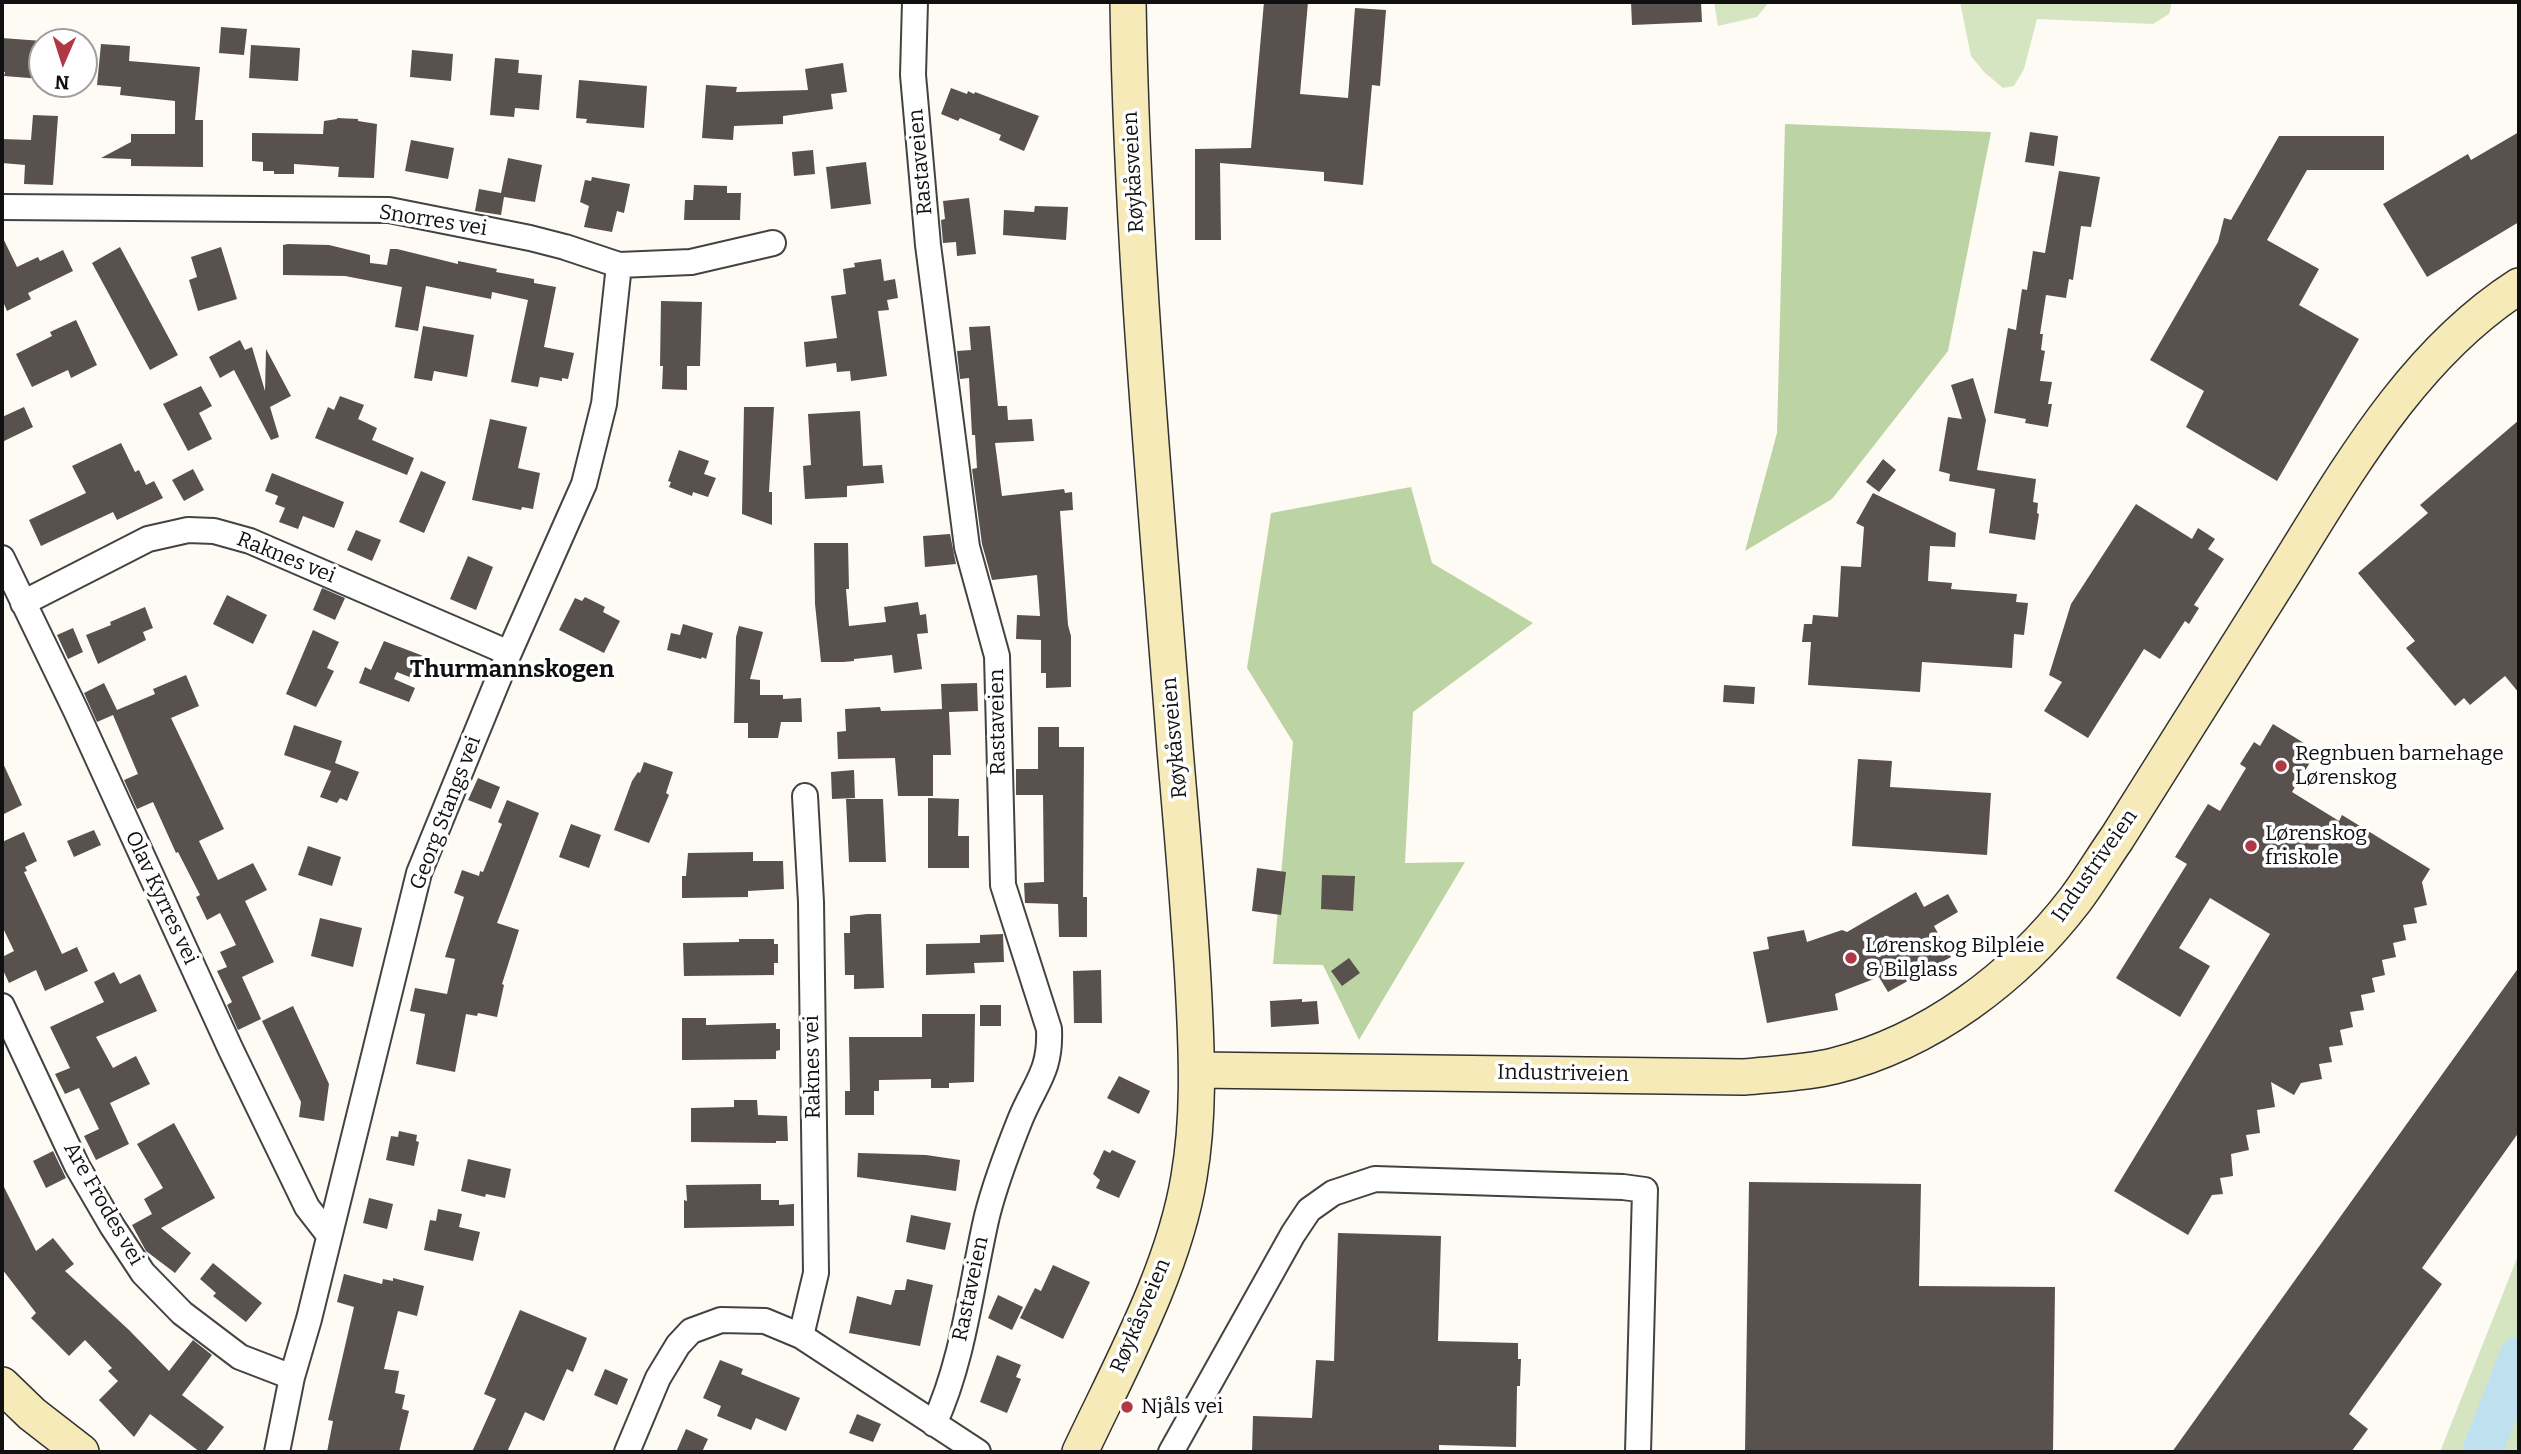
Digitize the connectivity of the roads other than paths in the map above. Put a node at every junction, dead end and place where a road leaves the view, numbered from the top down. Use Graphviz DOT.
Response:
graph roads {
  1 [pos="915,2"];
  2 [pos="1128,2"];
  3 [pos="2,207"];
  4 [pos="773,243"];
  5 [pos="619,265"];
  6 [pos="2519,286"];
  7 [pos="2,558"];
  8 [pos="23,604"];
  9 [pos="509,653"];
  10 [pos="806,796"];
  11 [pos="2,1006"];
  12 [pos="1197,1070"];
  13 [pos="328,1234"];
  14 [pos="801,1336"];
  15 [pos="292,1377"];
  16 [pos="2,1385"];
  17 [pos="934,1424"];
  18 [pos="81,1452"];
  19 [pos="277,1452"];
  20 [pos="628,1452"];
  21 [pos="978,1452"];
  22 [pos="1080,1452"];
  23 [pos="1171,1452"];
  24 [pos="1638,1452"];
  1 -- 17 [label="street, Rastaveien"];
  2 -- 12 [label="street, Røykåsveien"];
  3 -- 5 [label="street, Snorres vei"];
  4 -- 5 [label="street, Snorres vei"];
  5 -- 9 [label="street, Georg Stangs vei"];
  6 -- 12 [label="street, Industriveien"];
  7 -- 8 [label="street, Olav Kyrres vei"];
  8 -- 9 [label="street, Raknes vei"];
  8 -- 13 [label="street, Olav Kyrres vei"];
  9 -- 13 [label="street, Georg Stangs vei"];
  10 -- 14 [label="street, Raknes vei"];
  11 -- 15 [label="street, Are Frodes vei"];
  12 -- 22 [label="street, Røykåsveien"];
  13 -- 15 [label="street, Georg Stangs vei"];
  14 -- 17 [label="street"];
  14 -- 20 [label="street"];
  15 -- 19 [label="street, Georg Stangs vei"];
  16 -- 18 [label="street"];
  17 -- 21 [label="street"];
  23 -- 24 [label="street"];
}
